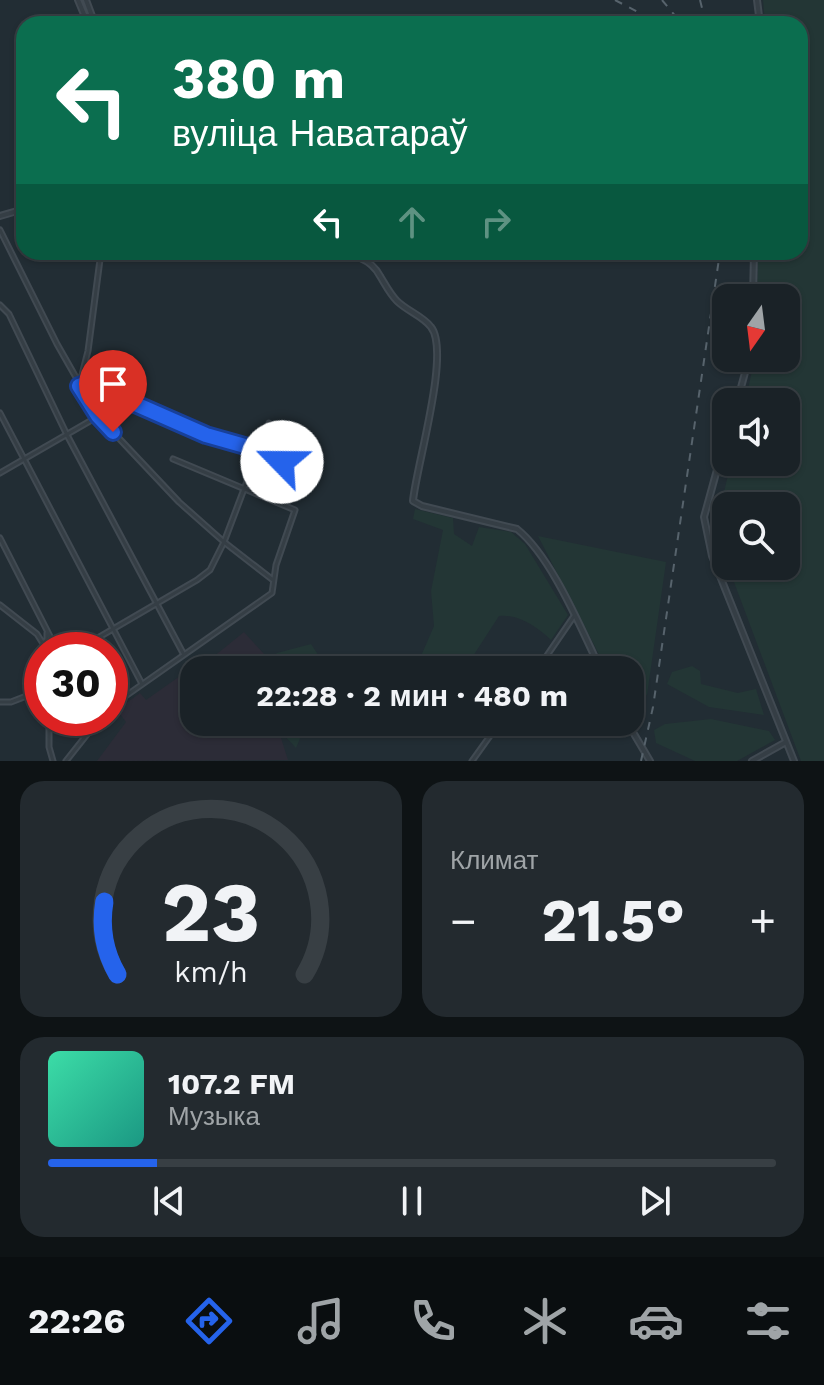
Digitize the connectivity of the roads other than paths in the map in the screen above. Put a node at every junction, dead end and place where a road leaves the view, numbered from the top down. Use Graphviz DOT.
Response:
graph roads {
  1 [pos="0,230"];
  2 [pos="100,260"];
  3 [pos="366,260"];
  4 [pos="754,260"];
  5 [pos="753,284"];
  6 [pos="0,305"];
  7 [pos="79,386"];
  8 [pos="0,413"];
  9 [pos="98,416"];
  10 [pos="269,423"];
  11 [pos="67,435"];
  12 [pos="257,452"];
  13 [pos="173,459"];
  14 [pos="24,460"];
  15 [pos="306,472"];
  16 [pos="0,473"];
  17 [pos="715,476"];
  18 [pos="244,489"];
  19 [pos="0,538"];
  20 [pos="224,542"];
  21 [pos="273,580"];
  22 [pos="157,603"];
  23 [pos="0,605"];
  24 [pos="574,616"];
  25 [pos="47,629"];
  26 [pos="113,629"];
  27 [pos="34,632"];
  28 [pos="47,632"];
  29 [pos="48,632"];
  30 [pos="108,632"];
  31 [pos="183,653"];
  32 [pos="547,656"];
  33 [pos="594,656"];
  34 [pos="142,684"];
  35 [pos="128,694"];
  36 [pos="24,697"];
  37 [pos="0,702"];
  38 [pos="49,736"];
  39 [pos="86,736"];
  40 [pos="490,736"];
  41 [pos="635,736"];
  42 [pos="786,742"];
  43 [pos="53,761"];
  44 [pos="66,761"];
  45 [pos="472,761"];
  46 [pos="650,761"];
  47 [pos="752,761"];
  48 [pos="794,761"];
  1 -- 7 [label="street"];
  2 -- 7 [label="street"];
  3 -- 24 [label="street"];
  4 -- 5 [label="street"];
  6 -- 11 [label="street"];
  7 -- 9 [label="street"];
  7 -- 12 [label="street"];
  8 -- 14 [label="street"];
  9 -- 11 [label="street"];
  9 -- 20 [label="street"];
  10 -- 12 [label="street"];
  11 -- 14 [label="street"];
  11 -- 22 [label="street"];
  12 -- 15 [label="street"];
  12 -- 18 [label="street"];
  13 -- 18 [label="street"];
  14 -- 16 [label="street"];
  14 -- 26 [label="street"];
  17 -- 42 [label="street"];
  18 -- 20 [label="street"];
  18 -- 21 [label="street"];
  19 -- 25 [label="street"];
  20 -- 21 [label="street"];
  20 -- 22 [label="street"];
  21 -- 31 [label="street"];
  22 -- 26 [label="street"];
  22 -- 31 [label="street"];
  23 -- 27 [label="street"];
  24 -- 32 [label="street"];
  24 -- 33 [label="street"];
  25 -- 28 [label="street"];
  25 -- 29 [label="street"];
  26 -- 30 [label="street"];
  26 -- 34 [label="street"];
  31 -- 34 [label="street"];
  34 -- 35 [label="street"];
  36 -- 37 [label="street"];
  38 -- 43 [label="street"];
  39 -- 44 [label="street"];
  40 -- 45 [label="street"];
  41 -- 46 [label="street"];
  42 -- 47 [label="street"];
  42 -- 48 [label="street"];
}
